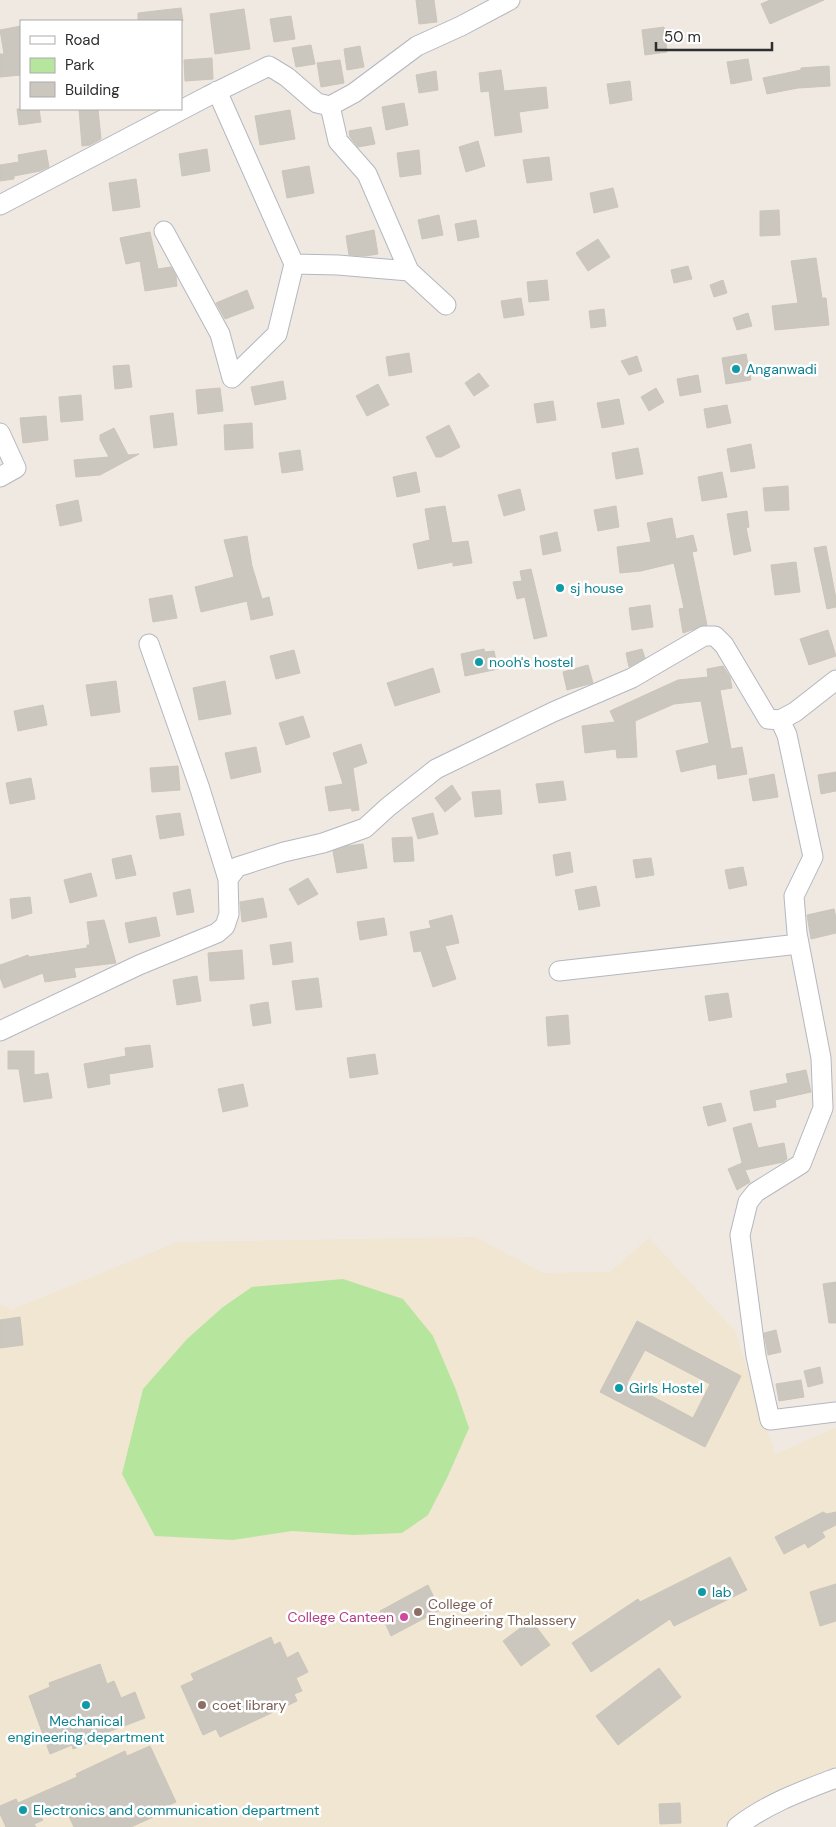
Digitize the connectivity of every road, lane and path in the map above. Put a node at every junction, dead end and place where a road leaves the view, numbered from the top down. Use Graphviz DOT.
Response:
graph roads {
  1 [pos="510,0"];
  2 [pos="217,91"];
  3 [pos="330,106"];
  4 [pos="182,109"];
  5 [pos="181,110"];
  6 [pos="0,205"];
  7 [pos="164,231"];
  8 [pos="294,264"];
  9 [pos="409,271"];
  10 [pos="446,305"];
  11 [pos="0,432"];
  12 [pos="0,477"];
  13 [pos="149,644"];
  14 [pos="836,680"];
  15 [pos="780,720"];
  16 [pos="228,879"];
  17 [pos="799,944"];
  18 [pos="559,971"];
  19 [pos="0,1032"];
  20 [pos="836,1412"];
  21 [pos="836,1778"];
  22 [pos="737,1827"];
  1 -- 3 [label="street"];
  2 -- 3 [label="street"];
  2 -- 4 [label="street"];
  2 -- 8 [label="street"];
  3 -- 9 [label="street"];
  5 -- 6 [label="street"];
  7 -- 8 [label="street"];
  8 -- 9 [label="street"];
  9 -- 10 [label="street"];
  11 -- 12 [label="street"];
  13 -- 16 [label="street"];
  14 -- 15 [label="street"];
  15 -- 16 [label="street"];
  15 -- 17 [label="street"];
  16 -- 19 [label="street"];
  17 -- 18 [label="street"];
  17 -- 20 [label="street"];
  21 -- 22 [label="street"];
}
